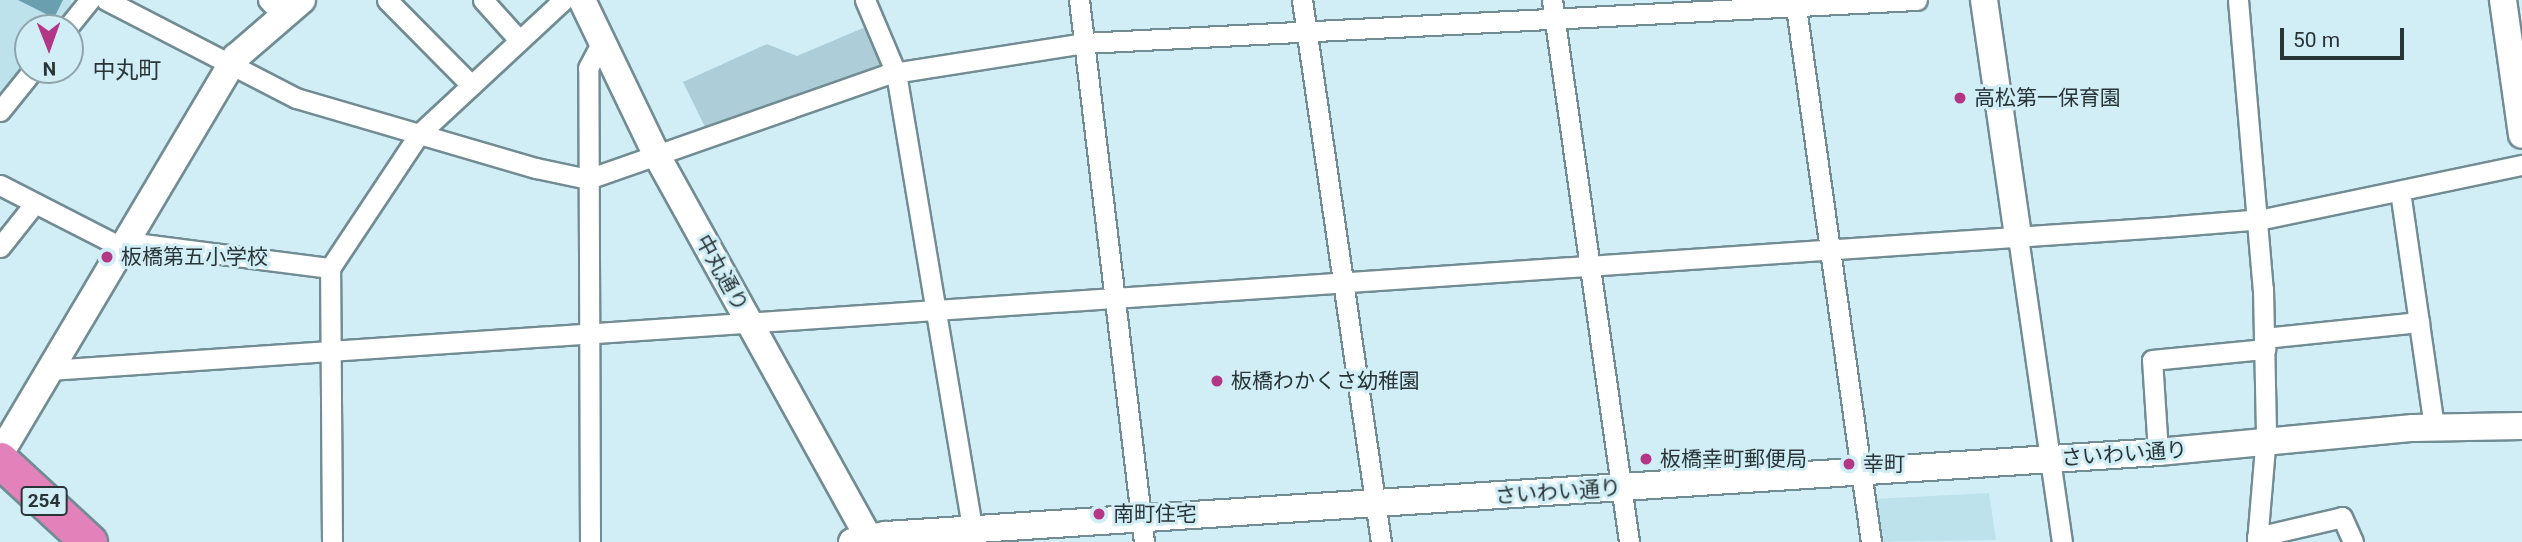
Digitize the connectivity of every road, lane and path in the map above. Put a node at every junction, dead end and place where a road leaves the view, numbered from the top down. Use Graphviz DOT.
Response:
graph roads {
  1 [pos="90,0"];
  2 [pos="106,0"];
  3 [pos="387,0"];
  4 [pos="483,0"];
  5 [pos="563,0"];
  6 [pos="582,0"];
  7 [pos="865,0"];
  8 [pos="1079,0"];
  9 [pos="1302,0"];
  10 [pos="1917,0"];
  11 [pos="1983,0"];
  12 [pos="2238,0"];
  13 [pos="2503,0"];
  14 [pos="1796,3"];
  15 [pos="285,5"];
  16 [pos="1553,9"];
  17 [pos="78,14"];
  18 [pos="1306,31"];
  19 [pos="519,40"];
  20 [pos="601,42"];
  21 [pos="1083,43"];
  22 [pos="232,63"];
  23 [pos="896,73"];
  24 [pos="22,84"];
  25 [pos="471,85"];
  26 [pos="0,111"];
  27 [pos="419,134"];
  28 [pos="2522,135"];
  29 [pos="656,154"];
  30 [pos="2522,165"];
  31 [pos="588,179"];
  32 [pos="0,185"];
  33 [pos="2400,191"];
  34 [pos="35,203"];
  35 [pos="2258,219"];
  36 [pos="2018,237"];
  37 [pos="125,245"];
  38 [pos="0,247"];
  39 [pos="1832,250"];
  40 [pos="1591,267"];
  41 [pos="330,268"];
  42 [pos="1344,285"];
  43 [pos="1114,300"];
  44 [pos="938,312"];
  45 [pos="2419,322"];
  46 [pos="750,325"];
  47 [pos="590,335"];
  48 [pos="2264,343"];
  49 [pos="330,352"];
  50 [pos="49,370"];
  51 [pos="2522,426"];
  52 [pos="2434,427"];
  53 [pos="2265,443"];
  54 [pos="2158,452"];
  55 [pos="0,454"];
  56 [pos="2050,459"];
  57 [pos="0,460"];
  58 [pos="1861,471"];
  59 [pos="1621,488"];
  60 [pos="0,489"];
  61 [pos="1375,504"];
  62 [pos="973,531"];
  63 [pos="1142,531"];
  64 [pos="2257,540"];
  65 [pos="864,541"];
  66 [pos="56,542"];
  67 [pos="89,542"];
  68 [pos="332,542"];
  69 [pos="590,542"];
  70 [pos="1381,542"];
  71 [pos="1629,542"];
  72 [pos="1871,542"];
  73 [pos="2062,542"];
  74 [pos="2353,542"];
  1 -- 17 [label="street"];
  2 -- 22 [label="street"];
  3 -- 25 [label="street"];
  4 -- 19 [label="street"];
  5 -- 19 [label="street"];
  6 -- 20 [label="street, 中丸通り"];
  7 -- 23 [label="street"];
  8 -- 21 [label="street"];
  9 -- 18 [label="street"];
  10 -- 14 [label="street"];
  11 -- 36 [label="street"];
  12 -- 35 [label="street"];
  13 -- 28 [label="street"];
  14 -- 16 [label="street"];
  14 -- 39 [label="street"];
  15 -- 22 [label="street"];
  16 -- 18 [label="street"];
  16 -- 40 [label="street"];
  18 -- 21 [label="street"];
  18 -- 42 [label="street"];
  19 -- 25 [label="street"];
  20 -- 29 [label="street, 中丸通り"];
  20 -- 31 [label="street"];
  21 -- 23 [label="street"];
  21 -- 43 [label="street"];
  22 -- 27 [label="street"];
  22 -- 37 [label="street"];
  23 -- 29 [label="street"];
  23 -- 44 [label="street"];
  24 -- 26 [label="street"];
  25 -- 27 [label="street"];
  27 -- 31 [label="street"];
  27 -- 41 [label="street"];
  29 -- 31 [label="street"];
  29 -- 46 [label="street, 中丸通り"];
  30 -- 33 [label="street"];
  31 -- 47 [label="street"];
  32 -- 34 [label="street"];
  33 -- 35 [label="street"];
  33 -- 45 [label="street"];
  34 -- 37 [label="street"];
  34 -- 38 [label="street"];
  35 -- 36 [label="street"];
  35 -- 48 [label="street"];
  36 -- 39 [label="street"];
  36 -- 56 [label="street"];
  37 -- 41 [label="street"];
  37 -- 50 [label="street"];
  39 -- 40 [label="street"];
  39 -- 58 [label="street"];
  40 -- 42 [label="street"];
  40 -- 59 [label="street"];
  41 -- 49 [label="street"];
  42 -- 43 [label="street"];
  42 -- 61 [label="street"];
  43 -- 44 [label="street"];
  43 -- 63 [label="street"];
  44 -- 46 [label="street"];
  44 -- 62 [label="street"];
  45 -- 48 [label="street"];
  45 -- 52 [label="street"];
  46 -- 47 [label="street"];
  46 -- 65 [label="street, 中丸通り"];
  47 -- 49 [label="street"];
  47 -- 69 [label="street"];
  48 -- 53 [label="street"];
  48 -- 54 [label="street"];
  49 -- 50 [label="street"];
  49 -- 68 [label="street"];
  50 -- 55 [label="street"];
  51 -- 52 [label="street, さいわい通り"];
  52 -- 53 [label="street, さいわい通り"];
  53 -- 54 [label="street, さいわい通り"];
  53 -- 64 [label="street"];
  54 -- 56 [label="street, さいわい通り"];
  56 -- 58 [label="street, さいわい通り"];
  56 -- 73 [label="street"];
  57 -- 67 [label="highway, 254"];
  58 -- 59 [label="street, さいわい通り"];
  58 -- 72 [label="street"];
  59 -- 61 [label="street, さいわい通り"];
  59 -- 71 [label="street"];
  60 -- 66 [label="highway, 254"];
  61 -- 63 [label="street, さいわい通り"];
  61 -- 70 [label="street"];
  62 -- 63 [label="street, さいわい通り"];
  62 -- 65 [label="street, さいわい通り"];
  64 -- 74 [label="street"];
}
